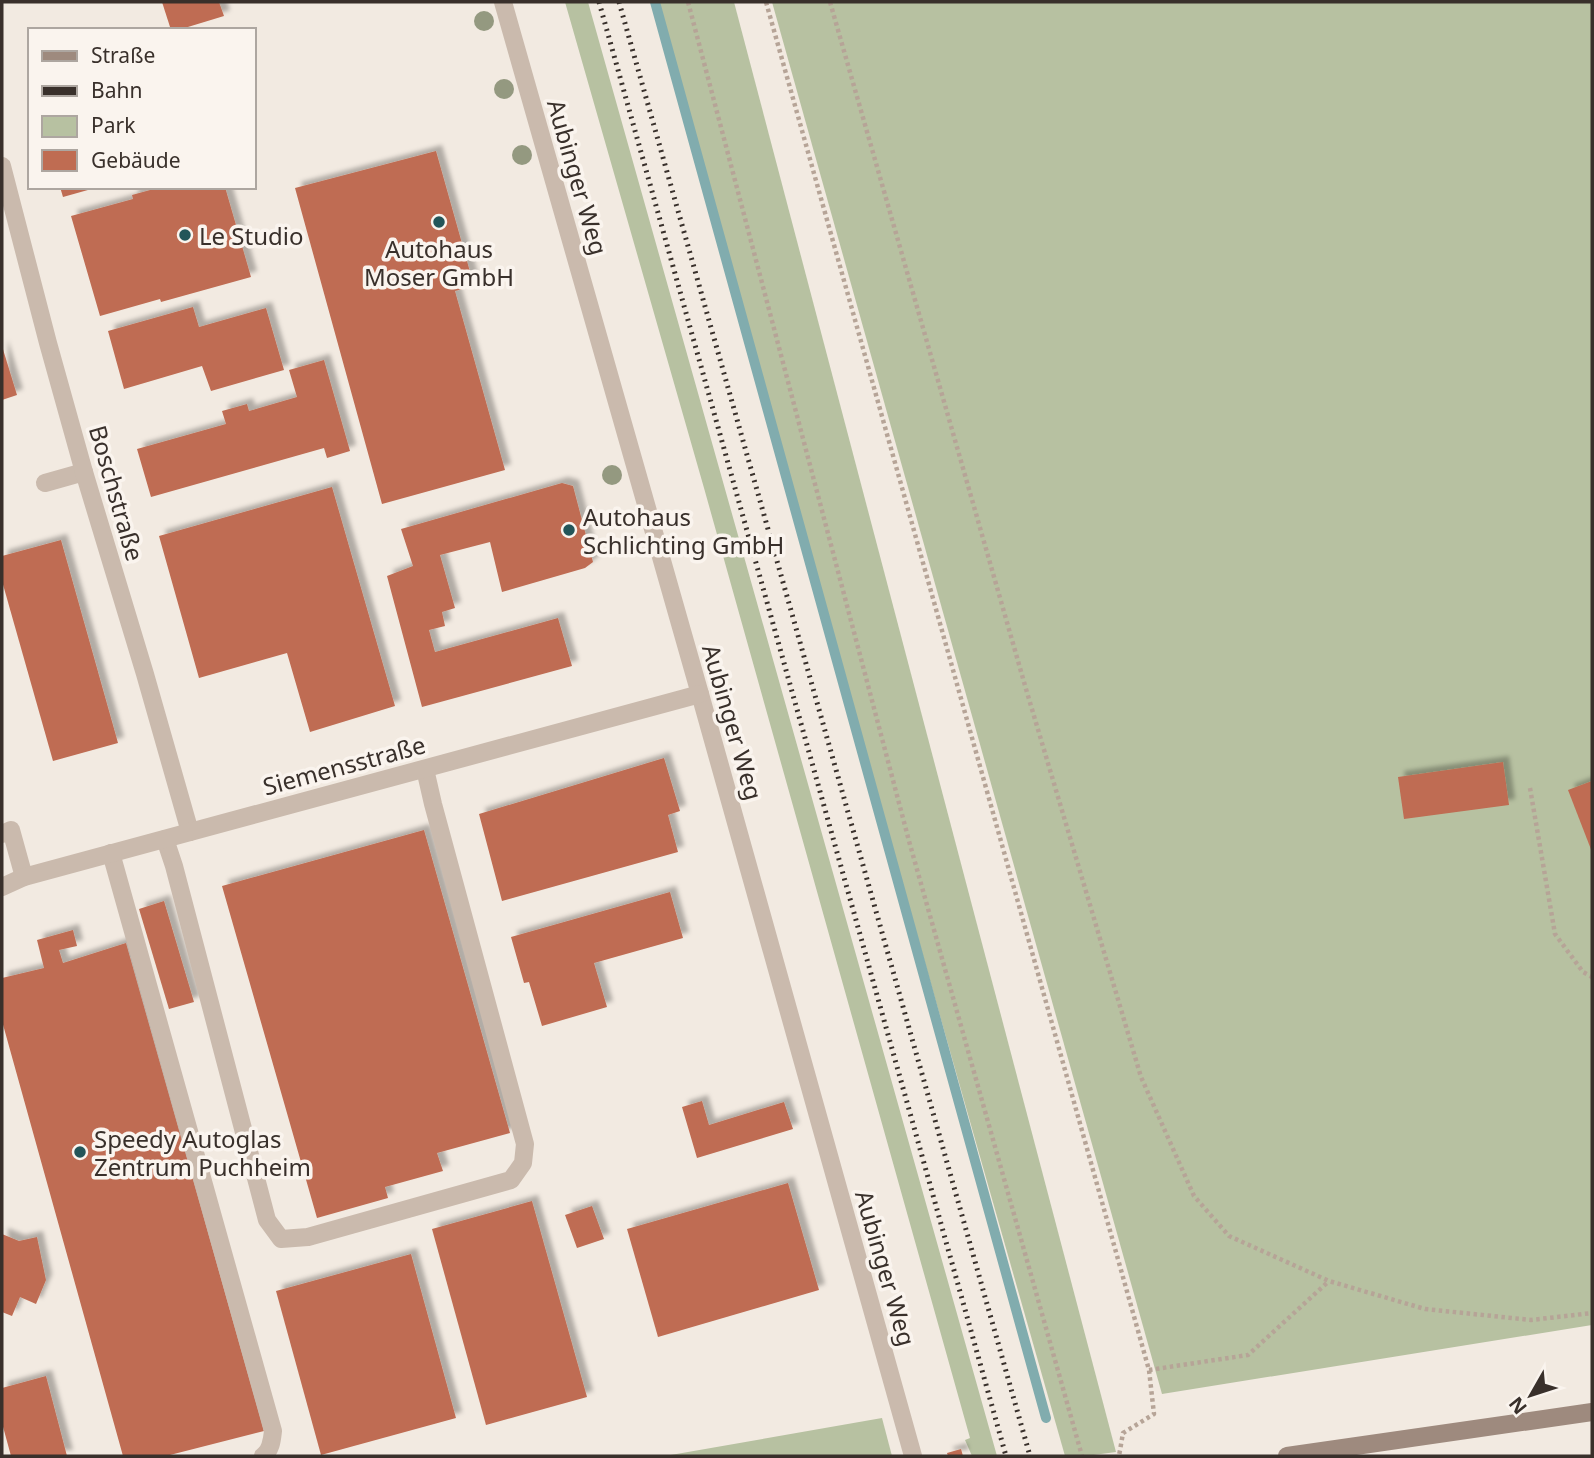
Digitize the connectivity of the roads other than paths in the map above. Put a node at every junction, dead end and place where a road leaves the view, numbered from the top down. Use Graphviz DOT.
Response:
graph roads {
  1 [pos="503,2"];
  2 [pos="2,166"];
  3 [pos="6,202"];
  4 [pos="84,472"];
  5 [pos="45,483"];
  6 [pos="700,694"];
  7 [pos="425,769"];
  8 [pos="190,832"];
  9 [pos="2,834"];
  10 [pos="165,839"];
  11 [pos="111,853"];
  12 [pos="24,877"];
  13 [pos="2,887"];
  14 [pos="1592,1412"];
  15 [pos="263,1456"];
  16 [pos="913,1456"];
  17 [pos="1287,1456"];
  1 -- 6 [label="street, Aubinger Weg"];
  2 -- 3 [label="street, Boschstraße"];
  3 -- 4 [label="street, Boschstraße"];
  4 -- 5 [label="street"];
  4 -- 8 [label="street, Boschstraße"];
  6 -- 7 [label="street, Siemensstraße"];
  6 -- 16 [label="street, Aubinger Weg"];
  7 -- 8 [label="street, Siemensstraße"];
  7 -- 10 [label="street"];
  8 -- 10 [label="street, Siemensstraße"];
  9 -- 12 [label="street"];
  10 -- 11 [label="street, Siemensstraße"];
  11 -- 12 [label="street, Siemensstraße"];
  11 -- 15 [label="street"];
  12 -- 13 [label="street, Siemensstraße"];
  14 -- 17 [label="street"];
}
